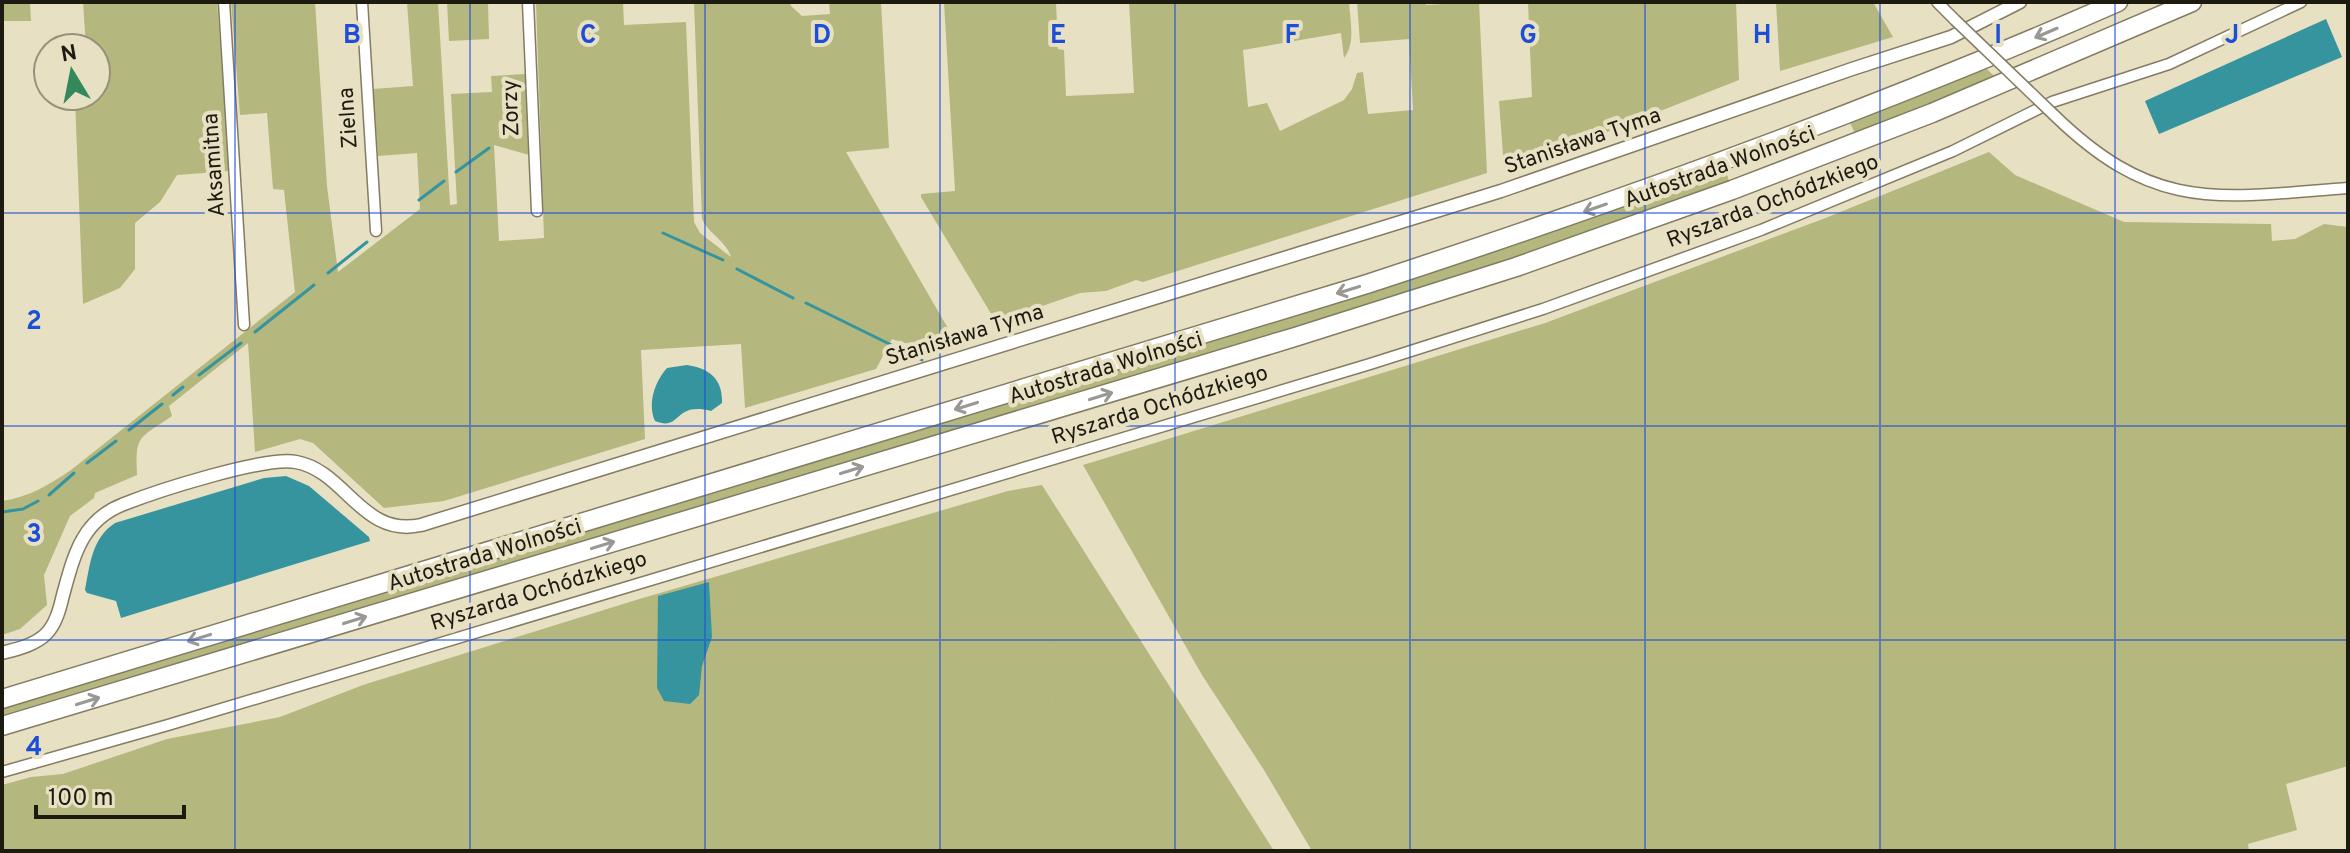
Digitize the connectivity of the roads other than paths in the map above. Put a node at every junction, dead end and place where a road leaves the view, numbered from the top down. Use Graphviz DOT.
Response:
graph roads {
  1 [pos="224,2"];
  2 [pos="362,2"];
  3 [pos="528,2"];
  4 [pos="1937,2"];
  5 [pos="2020,2"];
  6 [pos="2118,2"];
  7 [pos="2192,2"];
  8 [pos="2301,2"];
  9 [pos="2348,188"];
  10 [pos="537,211"];
  11 [pos="376,231"];
  12 [pos="244,325"];
  13 [pos="2,653"];
  14 [pos="4,698"];
  15 [pos="7,725"];
  16 [pos="2,772"];
  1 -- 12 [label="street, Aksamitna"];
  2 -- 11 [label="street, Zielna"];
  3 -- 10 [label="street, Zorzy"];
  4 -- 9 [label="street, bridge"];
  5 -- 13 [label="street, Stanisława Tyma"];
  6 -- 14 [label="highway, Autostrada Wolności, one-way"];
  15 -- 7 [label="highway, Autostrada Wolności, one-way"];
  8 -- 16 [label="street, Ryszarda Ochódzkiego"];
}
